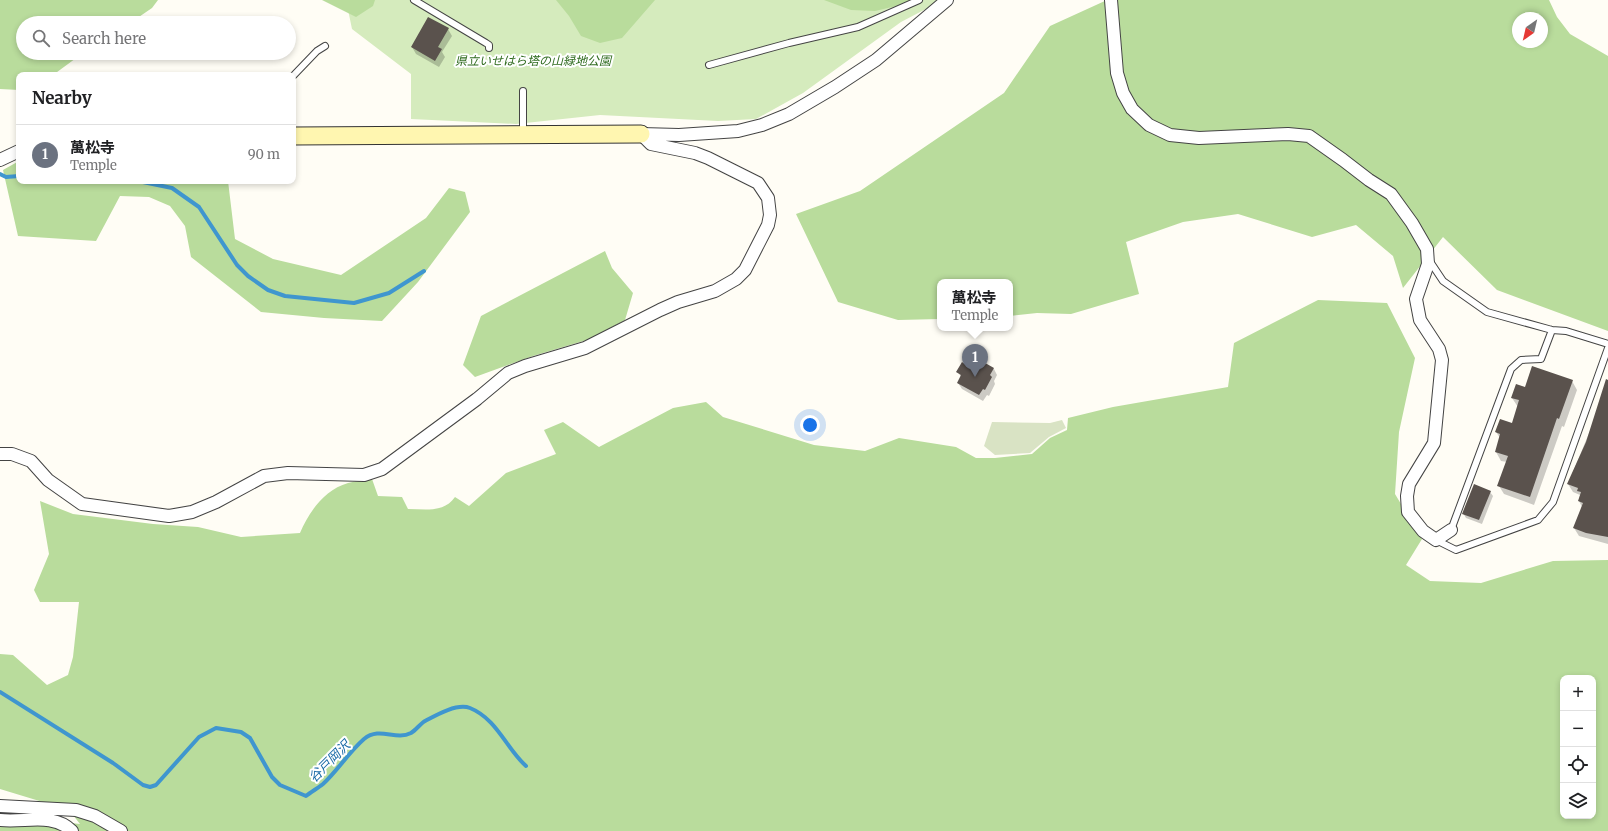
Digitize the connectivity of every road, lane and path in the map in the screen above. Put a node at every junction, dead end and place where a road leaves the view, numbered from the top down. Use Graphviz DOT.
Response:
graph roads {
  1 [pos="414,0"];
  2 [pos="919,0"];
  3 [pos="947,0"];
  4 [pos="1111,0"];
  5 [pos="324,46"];
  6 [pos="489,48"];
  7 [pos="709,65"];
  8 [pos="296,73"];
  9 [pos="523,91"];
  10 [pos="640,134"];
  11 [pos="523,135"];
  12 [pos="296,136"];
  13 [pos="16,152"];
  14 [pos="0,160"];
  15 [pos="1428,257"];
  16 [pos="1552,330"];
  17 [pos="1608,344"];
  18 [pos="1608,348"];
  19 [pos="0,454"];
  20 [pos="1451,530"];
  21 [pos="1436,540"];
  22 [pos="0,806"];
  23 [pos="0,820"];
  24 [pos="72,831"];
  25 [pos="121,831"];
  1 -- 6 [label="lane"];
  2 -- 7 [label="lane"];
  3 -- 10 [label="street"];
  4 -- 15 [label="street"];
  5 -- 8 [label="lane"];
  9 -- 11 [label="lane"];
  10 -- 11 [label="street"];
  10 -- 19 [label="street"];
  11 -- 12 [label="street"];
  13 -- 14 [label="street"];
  15 -- 16 [label="lane"];
  15 -- 21 [label="street"];
  16 -- 17 [label="lane"];
  16 -- 20 [label="lane"];
  18 -- 21 [label="lane"];
  20 -- 21 [label="street"];
  22 -- 25 [label="street"];
  23 -- 24 [label="street"];
}
